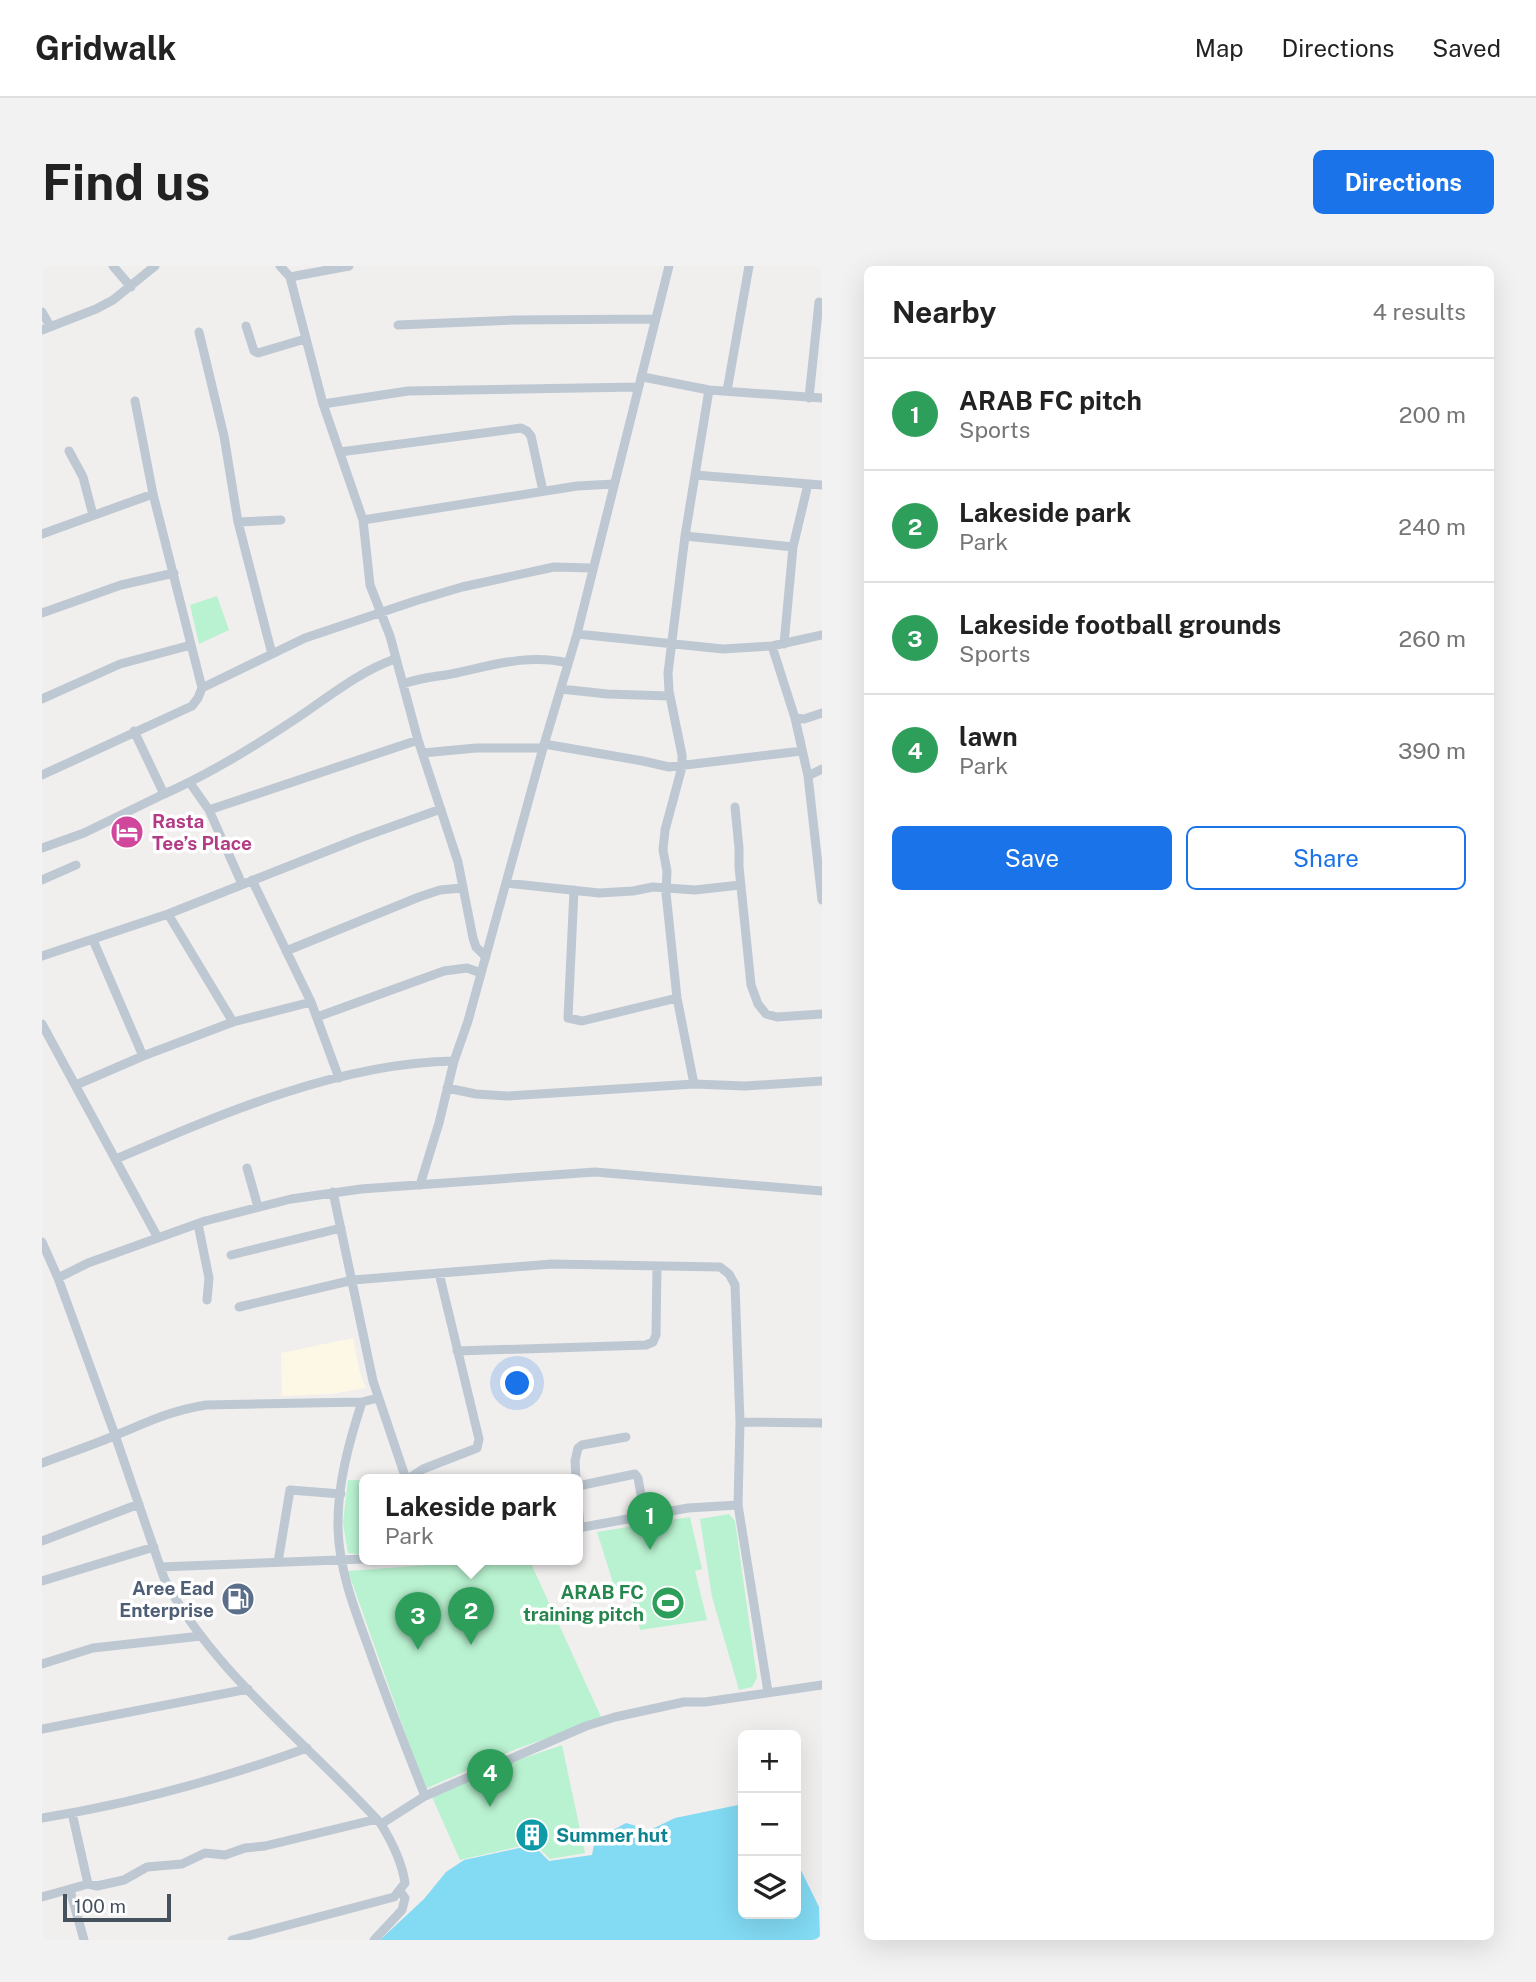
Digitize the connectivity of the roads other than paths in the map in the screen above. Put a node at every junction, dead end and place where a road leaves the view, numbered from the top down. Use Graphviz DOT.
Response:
graph roads {
  1 [pos="113,266"];
  2 [pos="155,266"];
  3 [pos="281,266"];
  4 [pos="348,266"];
  5 [pos="669,266"];
  6 [pos="749,266"];
  7 [pos="290,277"];
  8 [pos="131,287"];
  9 [pos="819,302"];
  10 [pos="42,312"];
  11 [pos="655,319"];
  12 [pos="820,321"];
  13 [pos="246,326"];
  14 [pos="398,326"];
  15 [pos="46,328"];
  16 [pos="199,332"];
  17 [pos="305,339"];
  18 [pos="643,377"];
  19 [pos="638,387"];
  20 [pos="709,390"];
  21 [pos="727,391"];
  22 [pos="809,398"];
  23 [pos="822,398"];
  24 [pos="135,401"];
  25 [pos="323,404"];
  26 [pos="69,451"];
  27 [pos="340,452"];
  28 [pos="695,475"];
  29 [pos="614,484"];
  30 [pos="808,484"];
  31 [pos="822,485"];
  32 [pos="543,491"];
  33 [pos="153,494"];
  34 [pos="93,515"];
  35 [pos="281,520"];
  36 [pos="363,520"];
  37 [pos="238,522"];
  38 [pos="42,534"];
  39 [pos="685,536"];
  40 [pos="793,547"];
  41 [pos="592,568"];
  42 [pos="174,573"];
  43 [pos="42,613"];
  44 [pos="380,613"];
  45 [pos="577,634"];
  46 [pos="822,635"];
  47 [pos="672,643"];
  48 [pos="784,644"];
  49 [pos="191,645"];
  50 [pos="772,646"];
  51 [pos="272,654"];
  52 [pos="395,659"];
  53 [pos="568,663"];
  54 [pos="403,684"];
  55 [pos="202,688"];
  56 [pos="561,689"];
  57 [pos="670,696"];
  58 [pos="42,699"];
  59 [pos="822,713"];
  60 [pos="795,718"];
  61 [pos="134,731"];
  62 [pos="418,740"];
  63 [pos="543,746"];
  64 [pos="802,751"];
  65 [pos="423,753"];
  66 [pos="682,767"];
  67 [pos="822,769"];
  68 [pos="42,775"];
  69 [pos="808,776"];
  70 [pos="190,783"];
  71 [pos="164,794"];
  72 [pos="735,807"];
  73 [pos="441,808"];
  74 [pos="209,810"];
  75 [pos="818,831"];
  76 [pos="42,848"];
  77 [pos="76,865"];
  78 [pos="42,880"];
  79 [pos="247,882"];
  80 [pos="506,883"];
  81 [pos="740,885"];
  82 [pos="666,887"];
  83 [pos="462,888"];
  84 [pos="574,890"];
  85 [pos="822,900"];
  86 [pos="168,914"];
  87 [pos="93,940"];
  88 [pos="286,951"];
  89 [pos="42,956"];
  90 [pos="486,957"];
  91 [pos="481,973"];
  92 [pos="677,998"];
  93 [pos="310,1002"];
  94 [pos="822,1014"];
  95 [pos="317,1017"];
  96 [pos="233,1022"];
  97 [pos="42,1024"];
  98 [pos="143,1056"];
  99 [pos="454,1061"];
  100 [pos="339,1078"];
  101 [pos="822,1081"];
  102 [pos="694,1084"];
  103 [pos="76,1085"];
  104 [pos="447,1087"];
  105 [pos="116,1159"];
  106 [pos="247,1168"];
  107 [pos="420,1185"];
  108 [pos="822,1191"];
  109 [pos="333,1192"];
  110 [pos="258,1207"];
  111 [pos="198,1224"];
  112 [pos="341,1228"];
  113 [pos="158,1238"];
  114 [pos="42,1242"];
  115 [pos="231,1255"];
  116 [pos="657,1266"];
  117 [pos="439,1273"];
  118 [pos="58,1278"];
  119 [pos="353,1280"];
  120 [pos="207,1300"];
  121 [pos="239,1307"];
  122 [pos="457,1351"];
  123 [pos="378,1398"];
  124 [pos="362,1402"];
  125 [pos="740,1422"];
  126 [pos="822,1423"];
  127 [pos="115,1435"];
  128 [pos="626,1437"];
  129 [pos="42,1463"];
  130 [pos="406,1474"];
  131 [pos="416,1474"];
  132 [pos="576,1474"];
  133 [pos="583,1485"];
  134 [pos="341,1494"];
  135 [pos="642,1500"];
  136 [pos="139,1504"];
  137 [pos="738,1505"];
  138 [pos="583,1526"];
  139 [pos="42,1542"];
  140 [pos="154,1547"];
  141 [pos="342,1559"];
  142 [pos="359,1559"];
  143 [pos="278,1562"];
  144 [pos="160,1567"];
  145 [pos="42,1581"];
  146 [pos="201,1636"];
  147 [pos="42,1664"];
  148 [pos="822,1685"];
  149 [pos="248,1689"];
  150 [pos="768,1692"];
  151 [pos="42,1729"];
  152 [pos="307,1748"];
  153 [pos="425,1796"];
  154 [pos="72,1813"];
  155 [pos="42,1818"];
  156 [pos="379,1821"];
  157 [pos="88,1884"];
  158 [pos="403,1887"];
  159 [pos="70,1890"];
  160 [pos="42,1897"];
  161 [pos="84,1940"];
  162 [pos="232,1940"];
  163 [pos="374,1940"];
  1 -- 8 [label="street"];
  2 -- 8 [label="street"];
  3 -- 7 [label="street"];
  4 -- 7 [label="street"];
  5 -- 11 [label="street"];
  6 -- 21 [label="street"];
  7 -- 17 [label="street"];
  8 -- 15 [label="street"];
  9 -- 12 [label="street"];
  10 -- 15 [label="street"];
  11 -- 14 [label="street"];
  11 -- 18 [label="street"];
  12 -- 22 [label="street"];
  13 -- 17 [label="street"];
  16 -- 37 [label="street"];
  17 -- 25 [label="street"];
  18 -- 19 [label="street"];
  18 -- 20 [label="street"];
  19 -- 25 [label="street"];
  19 -- 29 [label="street"];
  20 -- 21 [label="street"];
  20 -- 28 [label="street"];
  21 -- 22 [label="street"];
  22 -- 23 [label="street"];
  24 -- 33 [label="street"];
  25 -- 27 [label="street"];
  26 -- 34 [label="street"];
  27 -- 32 [label="street"];
  27 -- 36 [label="street"];
  28 -- 30 [label="street"];
  28 -- 39 [label="street"];
  29 -- 32 [label="street"];
  29 -- 41 [label="street"];
  30 -- 31 [label="street"];
  30 -- 40 [label="street"];
  32 -- 36 [label="street"];
  33 -- 34 [label="street"];
  33 -- 42 [label="street"];
  34 -- 38 [label="street"];
  35 -- 37 [label="street"];
  36 -- 44 [label="street"];
  37 -- 51 [label="street"];
  39 -- 40 [label="street"];
  39 -- 47 [label="street"];
  40 -- 48 [label="street"];
  41 -- 44 [label="street"];
  41 -- 45 [label="street"];
  42 -- 43 [label="street"];
  42 -- 49 [label="street"];
  44 -- 51 [label="street"];
  44 -- 52 [label="street"];
  45 -- 47 [label="street"];
  45 -- 53 [label="street"];
  46 -- 48 [label="street"];
  47 -- 50 [label="street"];
  47 -- 57 [label="street"];
  48 -- 50 [label="street"];
  49 -- 55 [label="street"];
  49 -- 58 [label="street"];
  50 -- 60 [label="street"];
  51 -- 55 [label="street"];
  52 -- 54 [label="street"];
  52 -- 70 [label="street"];
  53 -- 54 [label="street"];
  53 -- 56 [label="street"];
  54 -- 62 [label="street"];
  55 -- 61 [label="street"];
  56 -- 57 [label="street"];
  56 -- 63 [label="street"];
  57 -- 66 [label="street"];
  59 -- 60 [label="street"];
  60 -- 64 [label="street"];
  61 -- 68 [label="street"];
  61 -- 71 [label="street"];
  62 -- 65 [label="street"];
  62 -- 74 [label="street"];
  63 -- 65 [label="street"];
  63 -- 66 [label="street"];
  63 -- 80 [label="street"];
  64 -- 66 [label="street"];
  64 -- 69 [label="street"];
  65 -- 73 [label="street"];
  66 -- 82 [label="street"];
  67 -- 69 [label="street"];
  69 -- 75 [label="street"];
  70 -- 71 [label="street"];
  70 -- 74 [label="street"];
  71 -- 76 [label="street"];
  72 -- 81 [label="street"];
  73 -- 79 [label="street"];
  73 -- 83 [label="street"];
  74 -- 79 [label="street"];
  75 -- 85 [label="street"];
  77 -- 78 [label="street"];
  79 -- 86 [label="street"];
  79 -- 88 [label="street"];
  80 -- 84 [label="street"];
  80 -- 90 [label="street"];
  81 -- 82 [label="street"];
  81 -- 94 [label="street"];
  82 -- 84 [label="street"];
  82 -- 92 [label="street"];
  83 -- 88 [label="street"];
  83 -- 90 [label="street"];
  84 -- 92 [label="street"];
  86 -- 87 [label="street"];
  86 -- 96 [label="street"];
  87 -- 89 [label="street"];
  87 -- 98 [label="street"];
  88 -- 93 [label="street"];
  90 -- 91 [label="street"];
  91 -- 95 [label="street"];
  91 -- 99 [label="street"];
  92 -- 102 [label="street"];
  93 -- 95 [label="street"];
  93 -- 96 [label="street"];
  95 -- 100 [label="street"];
  96 -- 98 [label="street"];
  97 -- 103 [label="street"];
  98 -- 103 [label="street"];
  99 -- 100 [label="street"];
  99 -- 104 [label="street"];
  100 -- 105 [label="street"];
  101 -- 102 [label="street"];
  102 -- 104 [label="street"];
  103 -- 105 [label="street"];
  104 -- 107 [label="street"];
  105 -- 113 [label="street"];
  106 -- 110 [label="street"];
  107 -- 108 [label="street"];
  107 -- 109 [label="street"];
  109 -- 110 [label="street"];
  109 -- 112 [label="street"];
  110 -- 111 [label="street"];
  111 -- 113 [label="street"];
  111 -- 120 [label="street"];
  112 -- 115 [label="street"];
  112 -- 119 [label="street"];
  113 -- 118 [label="street"];
  114 -- 118 [label="street"];
  116 -- 117 [label="street"];
  116 -- 122 [label="street"];
  116 -- 125 [label="street"];
  117 -- 119 [label="street"];
  117 -- 122 [label="street"];
  118 -- 127 [label="street"];
  119 -- 121 [label="street"];
  119 -- 123 [label="street"];
  122 -- 131 [label="street"];
  123 -- 124 [label="street"];
  123 -- 130 [label="street"];
  124 -- 127 [label="street"];
  124 -- 134 [label="street"];
  125 -- 126 [label="street"];
  125 -- 137 [label="street"];
  127 -- 129 [label="street"];
  127 -- 136 [label="street"];
  128 -- 132 [label="street"];
  133 -- 135 [label="street"];
  134 -- 141 [label="street"];
  134 -- 143 [label="street"];
  136 -- 139 [label="street"];
  136 -- 140 [label="street"];
  137 -- 138 [label="street"];
  137 -- 150 [label="street"];
  140 -- 144 [label="street"];
  140 -- 145 [label="street"];
  141 -- 142 [label="street"];
  141 -- 143 [label="street"];
  141 -- 153 [label="street"];
  143 -- 144 [label="street"];
  144 -- 146 [label="street"];
  146 -- 147 [label="street"];
  146 -- 149 [label="street"];
  148 -- 150 [label="street"];
  149 -- 151 [label="street"];
  149 -- 152 [label="street"];
  150 -- 153 [label="street"];
  152 -- 154 [label="street"];
  152 -- 156 [label="street"];
  153 -- 156 [label="street"];
  154 -- 155 [label="street"];
  154 -- 157 [label="street"];
  156 -- 157 [label="street"];
  156 -- 158 [label="street"];
  157 -- 159 [label="street"];
  158 -- 162 [label="street"];
  158 -- 163 [label="street"];
  159 -- 160 [label="street"];
  159 -- 161 [label="street"];
}
